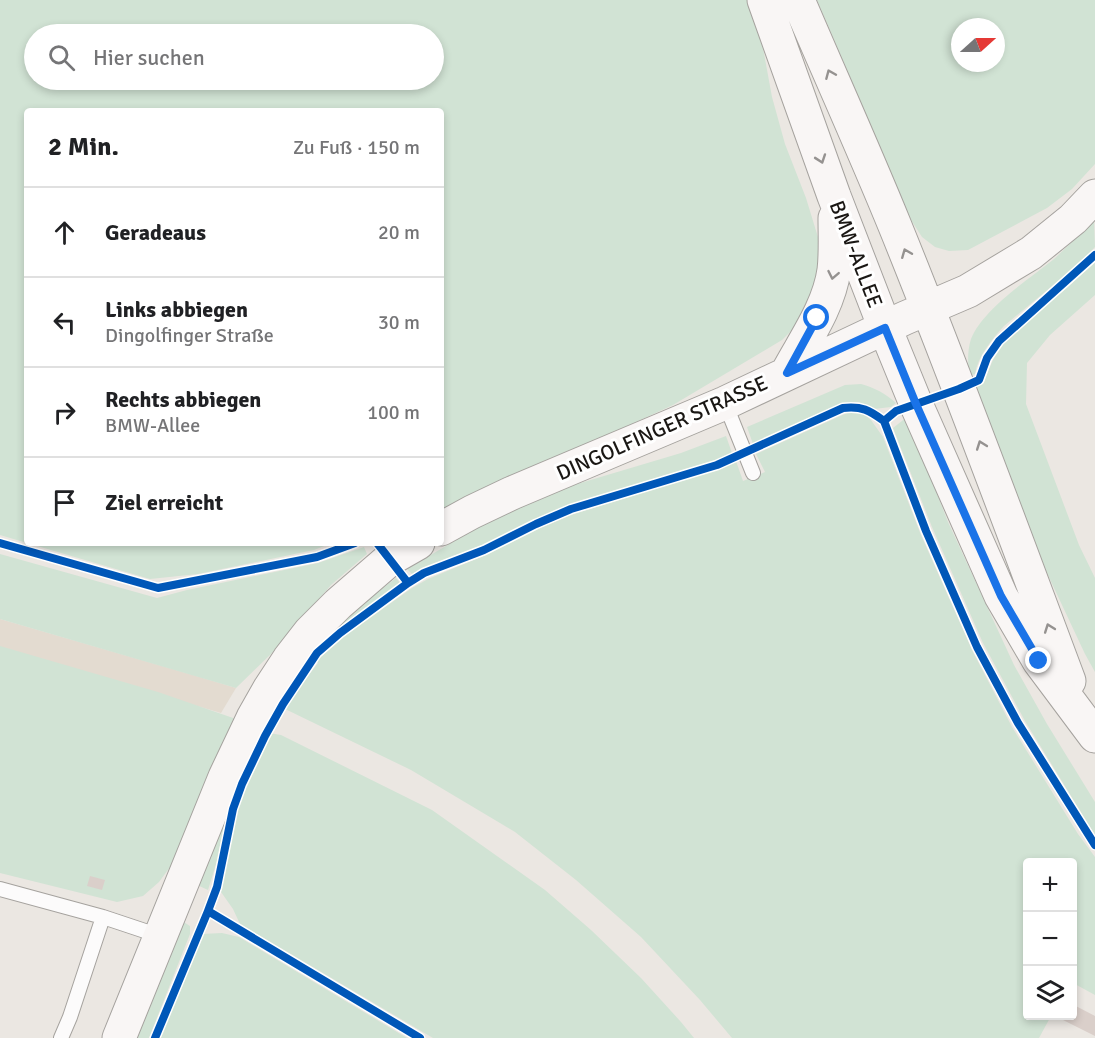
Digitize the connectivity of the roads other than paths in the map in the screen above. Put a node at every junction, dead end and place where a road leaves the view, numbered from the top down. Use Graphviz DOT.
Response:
graph roads {
  1 [pos="764,0"];
  2 [pos="798,0"];
  3 [pos="834,195"];
  4 [pos="1094,198"];
  5 [pos="928,308"];
  6 [pos="885,328"];
  7 [pos="787,373"];
  8 [pos="725,403"];
  9 [pos="753,473"];
  10 [pos="444,528"];
  11 [pos="412,546"];
  12 [pos="1090,729"];
  13 [pos="0,890"];
  14 [pos="103,917"];
  15 [pos="160,936"];
  16 [pos="61,1038"];
  17 [pos="120,1038"];
  1 -- 3 [label="main road, BMW-ALLEE, one-way"];
  5 -- 2 [label="main road, BMW-ALLEE, one-way"];
  3 -- 6 [label="main road, BMW-ALLEE"];
  3 -- 7 [label="main road, one-way"];
  4 -- 5 [label="main road, DINGOLFINGER STRASSE"];
  5 -- 6 [label="main road, DINGOLFINGER STRASSE"];
  12 -- 5 [label="main road, BMW-ALLEE, one-way"];
  6 -- 7 [label="main road, DINGOLFINGER STRASSE"];
  6 -- 12 [label="main road, BMW-ALLEE"];
  7 -- 8 [label="main road, DINGOLFINGER STRASSE"];
  8 -- 9 [label="lane"];
  8 -- 10 [label="main road, DINGOLFINGER STRASSE"];
  11 -- 15 [label="main road, DINGOLFINGER STRASSE"];
  13 -- 14 [label="lane"];
  14 -- 15 [label="lane"];
  14 -- 16 [label="lane"];
  15 -- 17 [label="main road, DINGOLFINGER STRASSE"];
}
